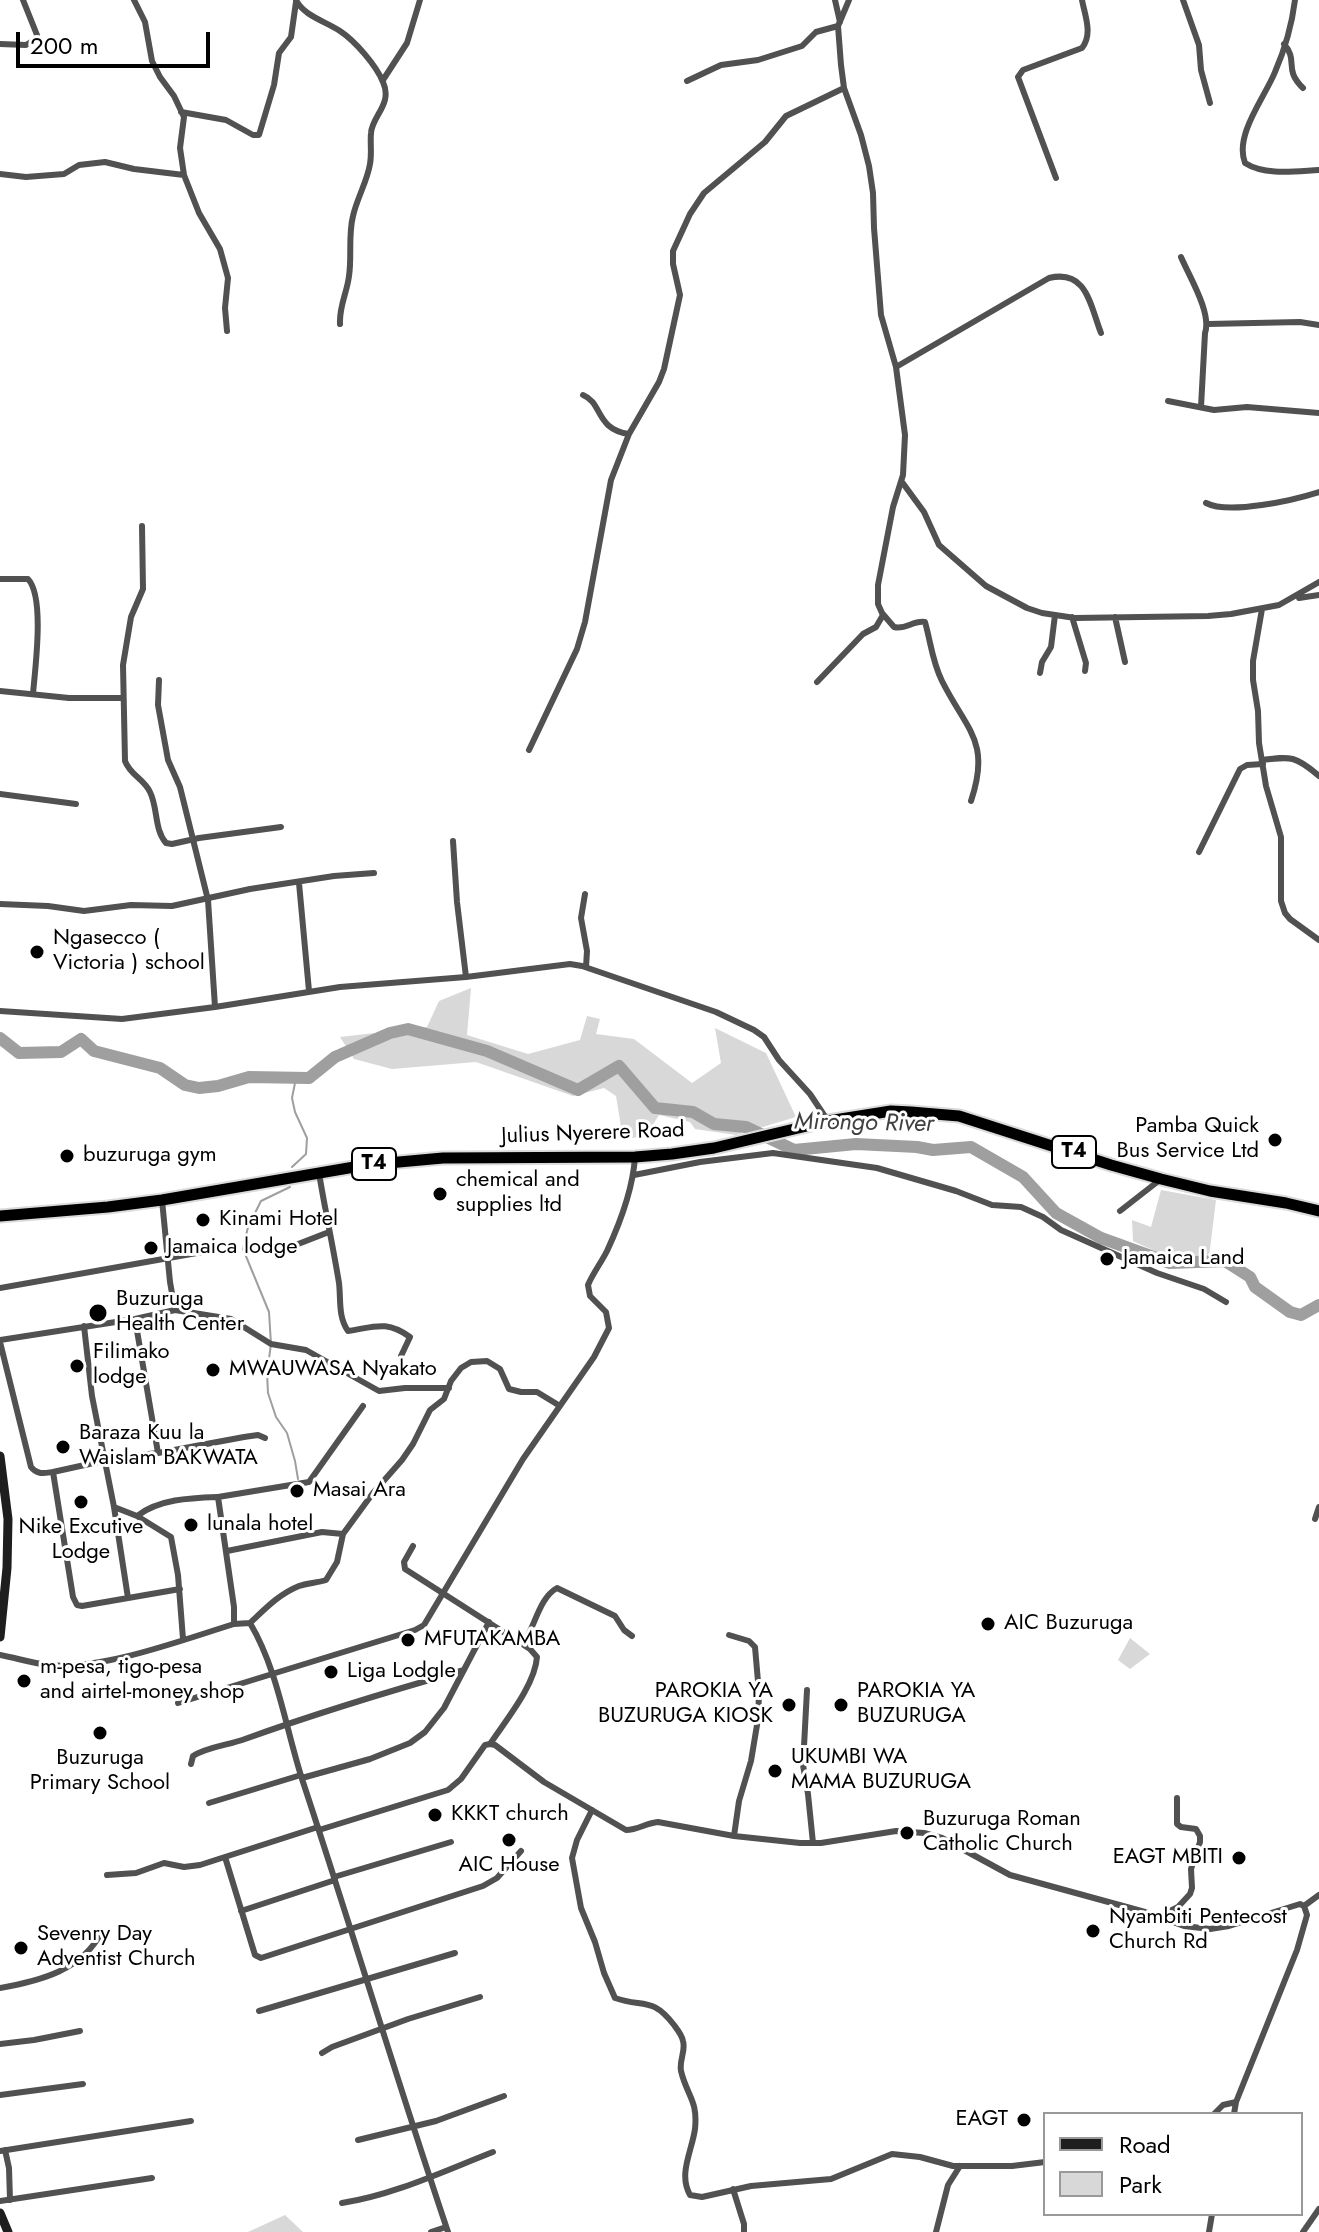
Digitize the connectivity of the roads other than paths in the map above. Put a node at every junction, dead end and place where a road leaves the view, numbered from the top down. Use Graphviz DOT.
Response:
graph roads {
  1 [pos="23,0"];
  2 [pos="134,0"];
  3 [pos="420,0"];
  4 [pos="835,0"];
  5 [pos="849,0"];
  6 [pos="1082,0"];
  7 [pos="1183,0"];
  8 [pos="1295,0"];
  9 [pos="296,1"];
  10 [pos="839,24"];
  11 [pos="0,44"];
  12 [pos="1284,44"];
  13 [pos="383,80"];
  14 [pos="687,81"];
  15 [pos="844,88"];
  16 [pos="1303,88"];
  17 [pos="1210,103"];
  18 [pos="181,112"];
  19 [pos="1319,170"];
  20 [pos="0,174"];
  21 [pos="184,175"];
  22 [pos="1056,178"];
  23 [pos="1181,257"];
  24 [pos="340,324"];
  25 [pos="1208,324"];
  26 [pos="1319,325"];
  27 [pos="227,331"];
  28 [pos="1101,333"];
  29 [pos="896,367"];
  30 [pos="583,395"];
  31 [pos="1168,401"];
  32 [pos="1201,407"];
  33 [pos="1319,413"];
  34 [pos="629,434"];
  35 [pos="902,482"];
  36 [pos="1319,492"];
  37 [pos="1206,503"];
  38 [pos="142,526"];
  39 [pos="0,579"];
  40 [pos="1319,582"];
  41 [pos="1319,595"];
  42 [pos="1292,599"];
  43 [pos="1262,609"];
  44 [pos="883,615"];
  45 [pos="1055,615"];
  46 [pos="1072,617"];
  47 [pos="1115,617"];
  48 [pos="1125,662"];
  49 [pos="1085,671"];
  50 [pos="1040,673"];
  51 [pos="159,680"];
  52 [pos="817,682"];
  53 [pos="0,691"];
  54 [pos="33,694"];
  55 [pos="122,698"];
  56 [pos="529,750"];
  57 [pos="1263,762"];
  58 [pos="1319,776"];
  59 [pos="0,794"];
  60 [pos="971,801"];
  61 [pos="76,804"];
  62 [pos="281,827"];
  63 [pos="193,839"];
  64 [pos="453,841"];
  65 [pos="1199,852"];
  66 [pos="374,873"];
  67 [pos="299,883"];
  68 [pos="585,894"];
  69 [pos="208,900"];
  70 [pos="0,904"];
  71 [pos="1319,940"];
  72 [pos="586,967"];
  73 [pos="466,977"];
  74 [pos="309,991"];
  75 [pos="215,1007"];
  76 [pos="0,1011"];
  77 [pos="828,1121"];
  78 [pos="635,1157"];
  79 [pos="319,1173"];
  80 [pos="634,1175"];
  81 [pos="1161,1179"];
  82 [pos="162,1200"];
  83 [pos="1120,1211"];
  84 [pos="1319,1211"];
  85 [pos="0,1216"];
  86 [pos="329,1232"];
  87 [pos="293,1246"];
  88 [pos="208,1251"];
  89 [pos="168,1259"];
  90 [pos="0,1288"];
  91 [pos="1226,1302"];
  92 [pos="175,1310"];
  93 [pos="135,1319"];
  94 [pos="84,1326"];
  95 [pos="0,1341"];
  96 [pos="401,1356"];
  97 [pos="449,1388"];
  98 [pos="363,1406"];
  99 [pos="560,1406"];
  100 [pos="265,1438"];
  101 [pos="158,1453"];
  102 [pos="106,1461"];
  103 [pos="1,1463"];
  104 [pos="53,1472"];
  105 [pos="218,1497"];
  106 [pos="114,1507"];
  107 [pos="1319,1507"];
  108 [pos="137,1516"];
  109 [pos="1315,1519"];
  110 [pos="343,1534"];
  111 [pos="413,1546"];
  112 [pos="227,1551"];
  113 [pos="180,1589"];
  114 [pos="444,1594"];
  115 [pos="128,1598"];
  116 [pos="489,1622"];
  117 [pos="250,1623"];
  118 [pos="234,1624"];
  119 [pos="729,1635"];
  120 [pos="632,1636"];
  121 [pos="0,1637"];
  122 [pos="183,1639"];
  123 [pos="523,1644"];
  124 [pos="0,1655"];
  125 [pos="464,1670"];
  126 [pos="272,1676"];
  127 [pos="807,1690"];
  128 [pos="178,1703"];
  129 [pos="286,1724"];
  130 [pos="490,1744"];
  131 [pos="191,1764"];
  132 [pos="301,1776"];
  133 [pos="1177,1798"];
  134 [pos="209,1803"];
  135 [pos="592,1810"];
  136 [pos="318,1828"];
  137 [pos="734,1836"];
  138 [pos="451,1842"];
  139 [pos="813,1843"];
  140 [pos="521,1851"];
  141 [pos="225,1857"];
  142 [pos="107,1875"];
  143 [pos="335,1878"];
  144 [pos="1319,1895"];
  145 [pos="1304,1906"];
  146 [pos="241,1911"];
  147 [pos="1158,1917"];
  148 [pos="351,1929"];
  149 [pos="102,1931"];
  150 [pos="455,1953"];
  151 [pos="367,1979"];
  152 [pos="0,1988"];
  153 [pos="480,1997"];
  154 [pos="259,2011"];
  155 [pos="382,2028"];
  156 [pos="80,2031"];
  157 [pos="0,2044"];
  158 [pos="322,2053"];
  159 [pos="83,2084"];
  160 [pos="0,2095"];
  161 [pos="504,2096"];
  162 [pos="1236,2102"];
  163 [pos="1216,2112"];
  164 [pos="1234,2112"];
  165 [pos="191,2121"];
  166 [pos="413,2127"];
  167 [pos="358,2140"];
  168 [pos="3,2151"];
  169 [pos="493,2152"];
  170 [pos="1043,2162"];
  171 [pos="960,2166"];
  172 [pos="431,2177"];
  173 [pos="152,2178"];
  174 [pos="733,2189"];
  175 [pos="10,2200"];
  176 [pos="0,2201"];
  177 [pos="342,2203"];
  178 [pos="1319,2209"];
  179 [pos="0,2213"];
  180 [pos="447,2230"];
  181 [pos="8,2232"];
  182 [pos="431,2232"];
  183 [pos="744,2232"];
  184 [pos="936,2232"];
  185 [pos="1303,2232"];
  1 -- 11 [label="street"];
  2 -- 18 [label="street"];
  3 -- 13 [label="street"];
  4 -- 10 [label="street"];
  5 -- 10 [label="street"];
  6 -- 22 [label="street"];
  7 -- 17 [label="street"];
  8 -- 12 [label="street"];
  9 -- 13 [label="street"];
  9 -- 18 [label="street"];
  10 -- 14 [label="street"];
  10 -- 15 [label="street"];
  12 -- 16 [label="street"];
  12 -- 19 [label="street"];
  13 -- 24 [label="street"];
  15 -- 29 [label="street"];
  15 -- 34 [label="street"];
  18 -- 21 [label="street"];
  20 -- 21 [label="street"];
  21 -- 27 [label="street"];
  23 -- 25 [label="street"];
  25 -- 26 [label="street"];
  25 -- 32 [label="street"];
  28 -- 29 [label="street"];
  29 -- 35 [label="street"];
  30 -- 34 [label="street"];
  31 -- 32 [label="street"];
  32 -- 33 [label="street"];
  34 -- 56 [label="street"];
  35 -- 44 [label="street"];
  35 -- 45 [label="street"];
  36 -- 37 [label="street"];
  38 -- 55 [label="street"];
  39 -- 54 [label="street"];
  40 -- 42 [label="street"];
  41 -- 42 [label="street"];
  42 -- 43 [label="street"];
  43 -- 47 [label="street"];
  43 -- 57 [label="street"];
  44 -- 52 [label="street"];
  44 -- 60 [label="street"];
  45 -- 46 [label="street"];
  45 -- 50 [label="street"];
  46 -- 47 [label="street"];
  46 -- 49 [label="street"];
  47 -- 48 [label="street"];
  51 -- 63 [label="street"];
  53 -- 54 [label="street"];
  54 -- 55 [label="street"];
  55 -- 63 [label="street"];
  57 -- 58 [label="street"];
  57 -- 65 [label="street"];
  57 -- 71 [label="street"];
  59 -- 61 [label="street"];
  62 -- 63 [label="street"];
  63 -- 69 [label="street"];
  64 -- 73 [label="street"];
  66 -- 67 [label="street"];
  67 -- 69 [label="street"];
  67 -- 74 [label="street"];
  68 -- 72 [label="street"];
  69 -- 70 [label="street"];
  69 -- 75 [label="street"];
  72 -- 73 [label="street"];
  72 -- 77 [label="street"];
  73 -- 74 [label="street"];
  74 -- 75 [label="street"];
  75 -- 76 [label="street"];
  77 -- 78 [label="highway, Julius Nyerere Road / T4"];
  77 -- 81 [label="highway, Julius Nyerere Road / T4"];
  78 -- 79 [label="highway, Julius Nyerere Road / T4"];
  78 -- 80 [label="street"];
  79 -- 82 [label="highway, Julius Nyerere Road / T4"];
  79 -- 86 [label="street"];
  80 -- 91 [label="street"];
  80 -- 99 [label="street"];
  81 -- 83 [label="street"];
  81 -- 84 [label="highway, Julius Nyerere Road / T4"];
  82 -- 85 [label="highway, Julius Nyerere Road / T4"];
  82 -- 89 [label="street"];
  86 -- 87 [label="street"];
  86 -- 96 [label="street"];
  88 -- 89 [label="street"];
  89 -- 90 [label="street"];
  89 -- 92 [label="street"];
  92 -- 93 [label="street"];
  92 -- 97 [label="street"];
  93 -- 94 [label="street"];
  93 -- 101 [label="street"];
  94 -- 95 [label="street"];
  94 -- 102 [label="street"];
  95 -- 104 [label="street"];
  97 -- 99 [label="street"];
  97 -- 110 [label="street"];
  98 -- 105 [label="street"];
  99 -- 114 [label="street"];
  100 -- 101 [label="street"];
  101 -- 102 [label="street"];
  102 -- 104 [label="street"];
  102 -- 106 [label="street"];
  103 -- 121 [label="main road"];
  104 -- 115 [label="street"];
  105 -- 108 [label="street"];
  105 -- 112 [label="street"];
  106 -- 108 [label="street"];
  106 -- 115 [label="street"];
  107 -- 109 [label="street"];
  108 -- 113 [label="street"];
  110 -- 112 [label="street"];
  110 -- 117 [label="street"];
  111 -- 114 [label="street"];
  112 -- 118 [label="street"];
  113 -- 115 [label="street"];
  113 -- 122 [label="street"];
  114 -- 116 [label="street"];
  114 -- 126 [label="street"];
  116 -- 123 [label="street"];
  116 -- 125 [label="street"];
  117 -- 118 [label="street"];
  117 -- 126 [label="street"];
  118 -- 122 [label="street"];
  119 -- 137 [label="street"];
  120 -- 123 [label="street"];
  122 -- 124 [label="street"];
  123 -- 130 [label="street"];
  125 -- 129 [label="street"];
  125 -- 132 [label="street"];
  126 -- 128 [label="street"];
  126 -- 129 [label="street"];
  127 -- 139 [label="street"];
  129 -- 131 [label="street"];
  129 -- 132 [label="street"];
  130 -- 135 [label="street"];
  130 -- 136 [label="street"];
  132 -- 134 [label="street"];
  132 -- 136 [label="street"];
  133 -- 147 [label="street"];
  135 -- 137 [label="street"];
  135 -- 174 [label="street"];
  136 -- 141 [label="street"];
  136 -- 143 [label="street"];
  137 -- 139 [label="street"];
  138 -- 143 [label="street"];
  139 -- 147 [label="street"];
  140 -- 148 [label="street"];
  141 -- 142 [label="street"];
  141 -- 146 [label="street"];
  143 -- 146 [label="street"];
  143 -- 148 [label="street"];
  144 -- 145 [label="street"];
  145 -- 147 [label="street"];
  145 -- 162 [label="street"];
  146 -- 148 [label="street"];
  148 -- 151 [label="street"];
  149 -- 152 [label="street"];
  150 -- 151 [label="street"];
  151 -- 154 [label="street"];
  151 -- 155 [label="street"];
  153 -- 155 [label="street"];
  155 -- 158 [label="street"];
  155 -- 166 [label="street"];
  156 -- 157 [label="street"];
  159 -- 160 [label="street"];
  161 -- 166 [label="street"];
  162 -- 163 [label="street"];
  162 -- 164 [label="street"];
  165 -- 168 [label="street"];
  166 -- 167 [label="street"];
  166 -- 172 [label="street"];
  168 -- 175 [label="street"];
  169 -- 172 [label="street"];
  170 -- 171 [label="street"];
  171 -- 174 [label="street"];
  171 -- 184 [label="street"];
  172 -- 177 [label="street"];
  172 -- 180 [label="street"];
  173 -- 175 [label="street"];
  174 -- 183 [label="street"];
  175 -- 176 [label="street"];
  178 -- 185 [label="street"];
  179 -- 181 [label="main road"];
  180 -- 182 [label="street"];
}
